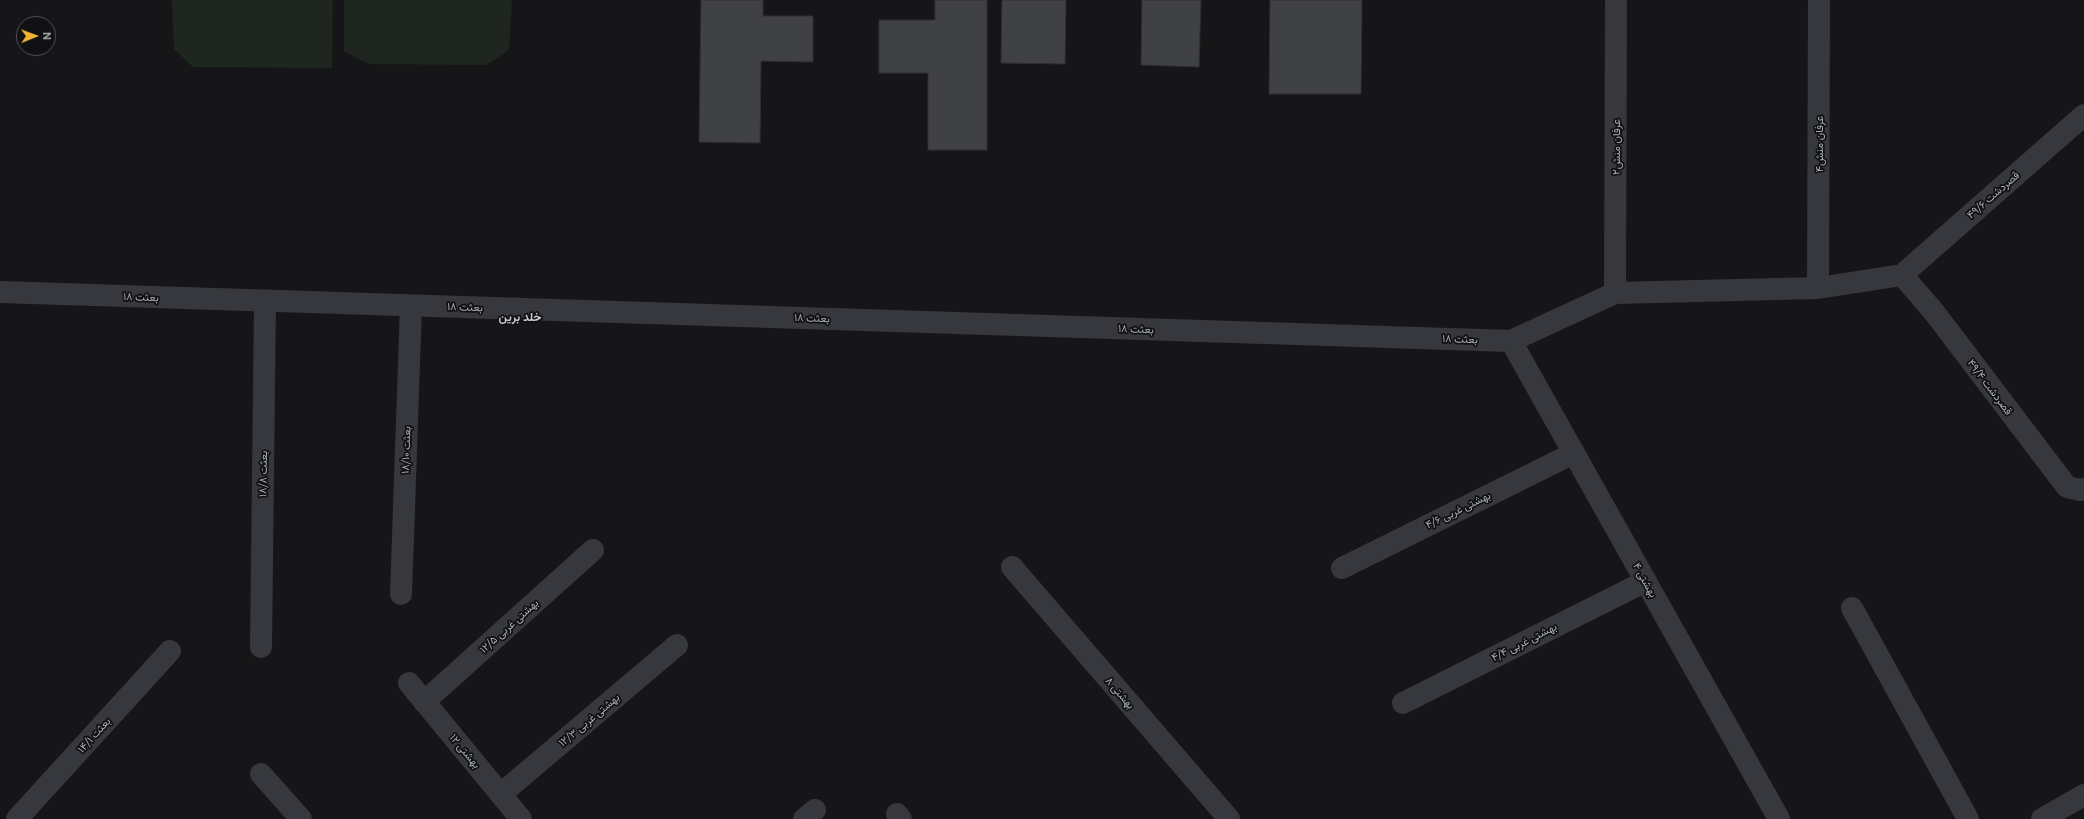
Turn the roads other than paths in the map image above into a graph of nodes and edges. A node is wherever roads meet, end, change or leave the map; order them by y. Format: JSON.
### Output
{"nodes":[{"id":1,"x":1616,"y":0,"type":"edge"},
{"id":2,"x":1819,"y":0,"type":"edge"},
{"id":3,"x":2084,"y":115,"type":"edge"},
{"id":4,"x":1902,"y":275,"type":"junction"},
{"id":5,"x":1818,"y":288,"type":"junction"},
{"id":6,"x":0,"y":292,"type":"edge"},
{"id":7,"x":1615,"y":294,"type":"junction"},
{"id":8,"x":265,"y":301,"type":"junction"},
{"id":9,"x":411,"y":306,"type":"junction"},
{"id":10,"x":1511,"y":340,"type":"junction"},
{"id":11,"x":1574,"y":453,"type":"junction"},
{"id":12,"x":2084,"y":489,"type":"edge"},
{"id":13,"x":593,"y":550,"type":"dead end"},
{"id":14,"x":1012,"y":567,"type":"dead end"},
{"id":15,"x":1342,"y":568,"type":"dead end"},
{"id":16,"x":1646,"y":581,"type":"junction"},
{"id":17,"x":401,"y":594,"type":"dead end"},
{"id":18,"x":1852,"y":608,"type":"dead end"},
{"id":19,"x":677,"y":645,"type":"dead end"},
{"id":20,"x":261,"y":647,"type":"dead end"},
{"id":21,"x":170,"y":651,"type":"dead end"},
{"id":22,"x":409,"y":683,"type":"dead end"},
{"id":23,"x":424,"y":702,"type":"junction"},
{"id":24,"x":1403,"y":703,"type":"dead end"},
{"id":25,"x":261,"y":774,"type":"dead end"},
{"id":26,"x":501,"y":794,"type":"junction"},
{"id":27,"x":2084,"y":795,"type":"edge"},
{"id":28,"x":18,"y":819,"type":"edge"},
{"id":29,"x":301,"y":819,"type":"edge"},
{"id":30,"x":521,"y":819,"type":"edge"},
{"id":31,"x":1229,"y":819,"type":"edge"},
{"id":32,"x":1779,"y":819,"type":"edge"},
{"id":33,"x":1968,"y":819,"type":"edge"},
{"id":34,"x":2042,"y":819,"type":"edge"}],
"edges":[{"from":1,"to":7,"type":"street","name":"عرفان منش۲"},
{"from":2,"to":5,"type":"street","name":"عرفان منش۴"},
{"from":3,"to":4,"type":"street","name":"قصردشت ۴۹/۶"},
{"from":4,"to":5,"type":"street"},
{"from":4,"to":12,"type":"street","name":"قصردشت ۴۹/۴"},
{"from":5,"to":7,"type":"street"},
{"from":6,"to":8,"type":"street","name":"بعثت ۱۸"},
{"from":7,"to":10,"type":"street","name":"بعثت ۱۸"},
{"from":8,"to":9,"type":"street","name":"بعثت ۱۸"},
{"from":8,"to":20,"type":"street","name":"۱۸/۸ بعثت"},
{"from":9,"to":10,"type":"street","name":"بعثت ۱۸"},
{"from":9,"to":17,"type":"street","name":"۱۸/۱۰ بعثت"},
{"from":10,"to":11,"type":"street","name":"۴ بهشتی"},
{"from":11,"to":15,"type":"street","name":"۴/۶ بهشتی غربی"},
{"from":11,"to":16,"type":"street","name":"۴ بهشتی"},
{"from":13,"to":23,"type":"street","name":"۱۲/۵ بهشتی غربی"},
{"from":14,"to":31,"type":"street","name":"۸ بهشتی"},
{"from":16,"to":24,"type":"street","name":"۴/۴ بهشتی غربی"},
{"from":16,"to":32,"type":"street","name":"۴ بهشتی"},
{"from":18,"to":33,"type":"street"},
{"from":19,"to":26,"type":"street","name":"۱۲/۳ بهشتی غربی"},
{"from":21,"to":28,"type":"street","name":"۱۴/۱ بعثت"},
{"from":22,"to":23,"type":"street","name":"۱۲ بهشتی"},
{"from":23,"to":26,"type":"street","name":"۱۲ بهشتی"},
{"from":25,"to":29,"type":"street"},
{"from":26,"to":30,"type":"street","name":"۱۲ بهشتی"},
{"from":27,"to":34,"type":"street"}]}
